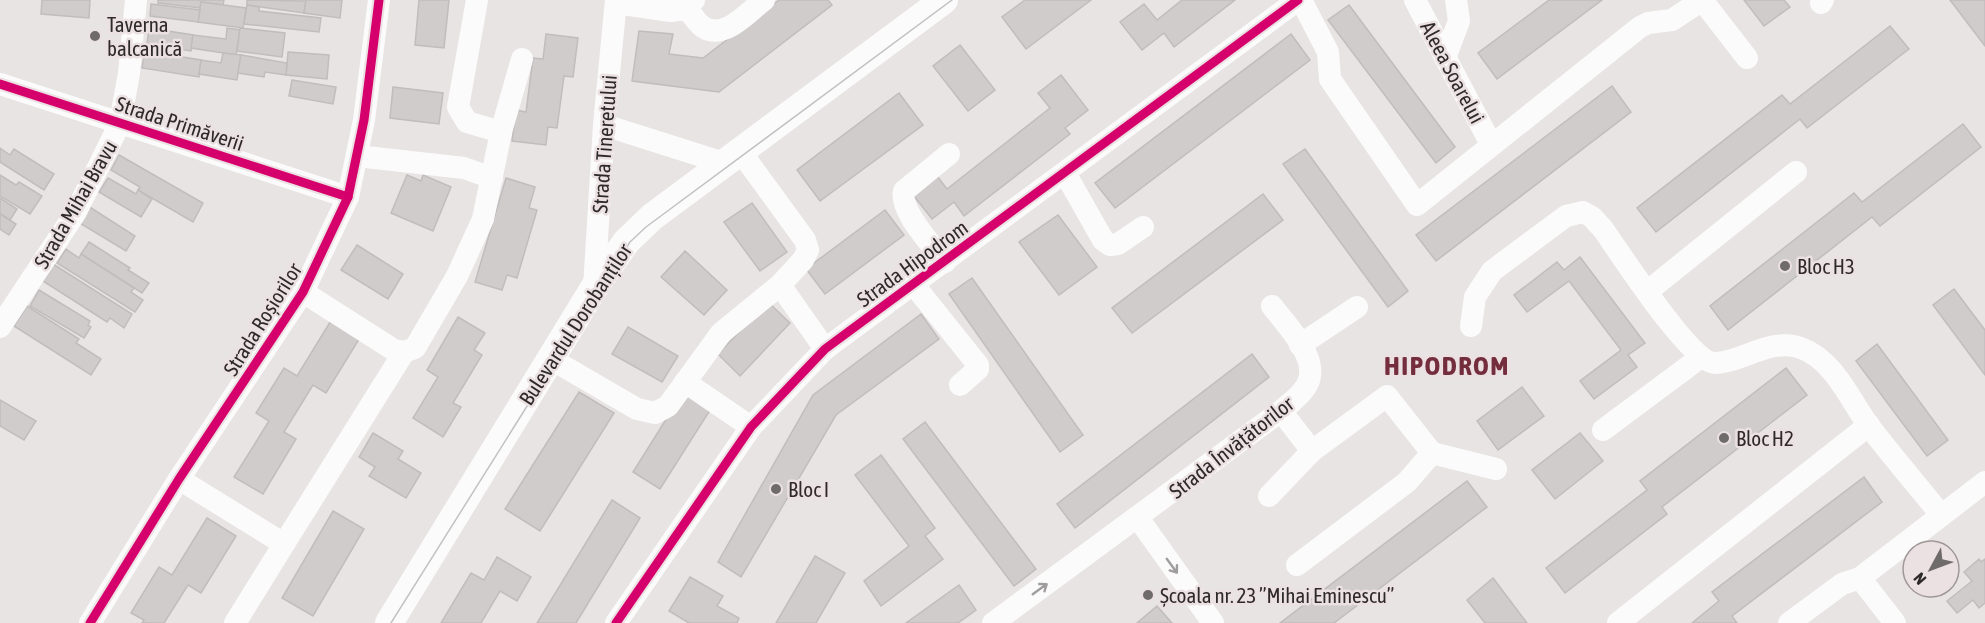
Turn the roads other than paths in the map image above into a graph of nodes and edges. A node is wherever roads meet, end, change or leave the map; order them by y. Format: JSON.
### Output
{"nodes":[{"id":1,"x":136,"y":0,"type":"edge"},
{"id":2,"x":379,"y":0,"type":"edge"},
{"id":3,"x":477,"y":0,"type":"edge"},
{"id":4,"x":764,"y":0,"type":"edge"},
{"id":5,"x":944,"y":0,"type":"edge"},
{"id":6,"x":1300,"y":0,"type":"edge"},
{"id":7,"x":1414,"y":0,"type":"edge"},
{"id":8,"x":1456,"y":0,"type":"edge"},
{"id":9,"x":1702,"y":0,"type":"edge"},
{"id":10,"x":616,"y":2,"type":"edge"},
{"id":11,"x":691,"y":4,"type":"edge"},
{"id":12,"x":1445,"y":58,"type":"junction"},
{"id":13,"x":1747,"y":58,"type":"dead end"},
{"id":14,"x":522,"y":59,"type":"dead end"},
{"id":15,"x":0,"y":84,"type":"edge"},
{"id":16,"x":120,"y":123,"type":"junction"},
{"id":17,"x":604,"y":126,"type":"junction"},
{"id":18,"x":501,"y":132,"type":"junction"},
{"id":19,"x":1491,"y":144,"type":"junction"},
{"id":20,"x":949,"y":154,"type":"dead end"},
{"id":21,"x":357,"y":156,"type":"junction"},
{"id":22,"x":732,"y":157,"type":"junction"},
{"id":23,"x":1796,"y":172,"type":"dead end"},
{"id":24,"x":1065,"y":173,"type":"junction"},
{"id":25,"x":492,"y":178,"type":"junction"},
{"id":26,"x":348,"y":197,"type":"junction"},
{"id":27,"x":1143,"y":226,"type":"dead end"},
{"id":28,"x":945,"y":262,"type":"junction"},
{"id":29,"x":780,"y":285,"type":"junction"},
{"id":30,"x":914,"y":285,"type":"junction"},
{"id":31,"x":594,"y":288,"type":"junction"},
{"id":32,"x":1648,"y":291,"type":"junction"},
{"id":33,"x":303,"y":292,"type":"junction"},
{"id":34,"x":1272,"y":306,"type":"dead end"},
{"id":35,"x":1357,"y":307,"type":"dead end"},
{"id":36,"x":0,"y":327,"type":"edge"},
{"id":37,"x":1471,"y":327,"type":"dead end"},
{"id":38,"x":1300,"y":345,"type":"junction"},
{"id":39,"x":825,"y":349,"type":"junction"},
{"id":40,"x":404,"y":352,"type":"junction"},
{"id":41,"x":1701,"y":357,"type":"junction"},
{"id":42,"x":551,"y":359,"type":"junction"},
{"id":43,"x":686,"y":382,"type":"junction"},
{"id":44,"x":960,"y":385,"type":"dead end"},
{"id":45,"x":1281,"y":411,"type":"junction"},
{"id":46,"x":1869,"y":425,"type":"junction"},
{"id":47,"x":751,"y":427,"type":"junction"},
{"id":48,"x":1603,"y":430,"type":"dead end"},
{"id":49,"x":1312,"y":451,"type":"junction"},
{"id":50,"x":1432,"y":453,"type":"junction"},
{"id":51,"x":1496,"y":469,"type":"dead end"},
{"id":52,"x":179,"y":479,"type":"junction"},
{"id":53,"x":1985,"y":482,"type":"edge"},
{"id":54,"x":1269,"y":496,"type":"dead end"},
{"id":55,"x":1941,"y":515,"type":"junction"},
{"id":56,"x":1138,"y":518,"type":"junction"},
{"id":57,"x":285,"y":544,"type":"junction"},
{"id":58,"x":1297,"y":565,"type":"dead end"},
{"id":59,"x":1860,"y":578,"type":"junction"},
{"id":60,"x":90,"y":623,"type":"edge"},
{"id":61,"x":235,"y":623,"type":"edge"},
{"id":62,"x":389,"y":623,"type":"edge"},
{"id":63,"x":616,"y":623,"type":"edge"},
{"id":64,"x":993,"y":623,"type":"edge"},
{"id":65,"x":1213,"y":623,"type":"edge"},
{"id":66,"x":1618,"y":623,"type":"edge"},
{"id":67,"x":1789,"y":623,"type":"edge"},
{"id":68,"x":1895,"y":623,"type":"edge"}],
"edges":[{"from":1,"to":16,"type":"street","name":"Strada Mihai Bravu"},
{"from":2,"to":21,"type":"street","name":"Strada Roșiorilor"},
{"from":3,"to":18,"type":"street"},
{"from":4,"to":11,"type":"street"},
{"from":5,"to":22,"type":"main road","name":"Bulevardul Dorobanților"},
{"from":6,"to":19,"type":"street"},
{"from":6,"to":24,"type":"street","name":"Strada Hipodrom"},
{"from":7,"to":12,"type":"street","name":"Aleea Soarelui"},
{"from":8,"to":12,"type":"street"},
{"from":9,"to":13,"type":"street"},
{"from":9,"to":19,"type":"street"},
{"from":10,"to":11,"type":"street"},
{"from":10,"to":17,"type":"street","name":"Strada Tineretului"},
{"from":12,"to":19,"type":"street","name":"Aleea Soarelui"},
{"from":14,"to":18,"type":"street"},
{"from":15,"to":16,"type":"street","name":"Strada Primăverii"},
{"from":16,"to":26,"type":"street","name":"Strada Primăverii"},
{"from":16,"to":36,"type":"street","name":"Strada Mihai Bravu"},
{"from":17,"to":22,"type":"street"},
{"from":17,"to":31,"type":"street","name":"Strada Tineretului"},
{"from":18,"to":25,"type":"street"},
{"from":20,"to":28,"type":"street"},
{"from":21,"to":25,"type":"street"},
{"from":21,"to":26,"type":"street","name":"Strada Roșiorilor"},
{"from":22,"to":29,"type":"street"},
{"from":22,"to":31,"type":"main road","name":"Bulevardul Dorobanților"},
{"from":23,"to":32,"type":"street"},
{"from":24,"to":27,"type":"street"},
{"from":24,"to":28,"type":"street","name":"Strada Hipodrom"},
{"from":25,"to":40,"type":"street"},
{"from":26,"to":33,"type":"street","name":"Strada Roșiorilor"},
{"from":28,"to":30,"type":"street","name":"Strada Hipodrom"},
{"from":29,"to":39,"type":"street"},
{"from":29,"to":43,"type":"street"},
{"from":30,"to":39,"type":"street","name":"Strada Hipodrom"},
{"from":30,"to":44,"type":"street"},
{"from":31,"to":42,"type":"main road","name":"Bulevardul Dorobanților"},
{"from":32,"to":37,"type":"street"},
{"from":32,"to":41,"type":"street"},
{"from":33,"to":40,"type":"street"},
{"from":33,"to":52,"type":"street","name":"Strada Roșiorilor"},
{"from":34,"to":38,"type":"street","name":"Strada Învățătorilor"},
{"from":35,"to":38,"type":"street"},
{"from":38,"to":45,"type":"street","name":"Strada Învățătorilor"},
{"from":39,"to":47,"type":"street","name":"Strada Hipodrom"},
{"from":40,"to":57,"type":"street"},
{"from":41,"to":46,"type":"street"},
{"from":41,"to":48,"type":"street"},
{"from":42,"to":43,"type":"street"},
{"from":42,"to":62,"type":"main road","name":"Bulevardul Dorobanților"},
{"from":43,"to":47,"type":"street"},
{"from":45,"to":49,"type":"street"},
{"from":45,"to":56,"type":"street","name":"Strada Învățătorilor"},
{"from":46,"to":55,"type":"street"},
{"from":46,"to":66,"type":"street"},
{"from":47,"to":63,"type":"street","name":"Strada Hipodrom"},
{"from":49,"to":50,"type":"street"},
{"from":49,"to":54,"type":"street"},
{"from":50,"to":51,"type":"street"},
{"from":50,"to":58,"type":"street"},
{"from":52,"to":57,"type":"street"},
{"from":52,"to":60,"type":"street","name":"Strada Roșiorilor"},
{"from":53,"to":55,"type":"street"},
{"from":55,"to":59,"type":"street"},
{"from":64,"to":56,"type":"street","name":"Strada Învățătorilor","one_way":true},
{"from":56,"to":65,"type":"street","one_way":true},
{"from":57,"to":61,"type":"street"},
{"from":59,"to":67,"type":"street"},
{"from":59,"to":68,"type":"street"}]}
